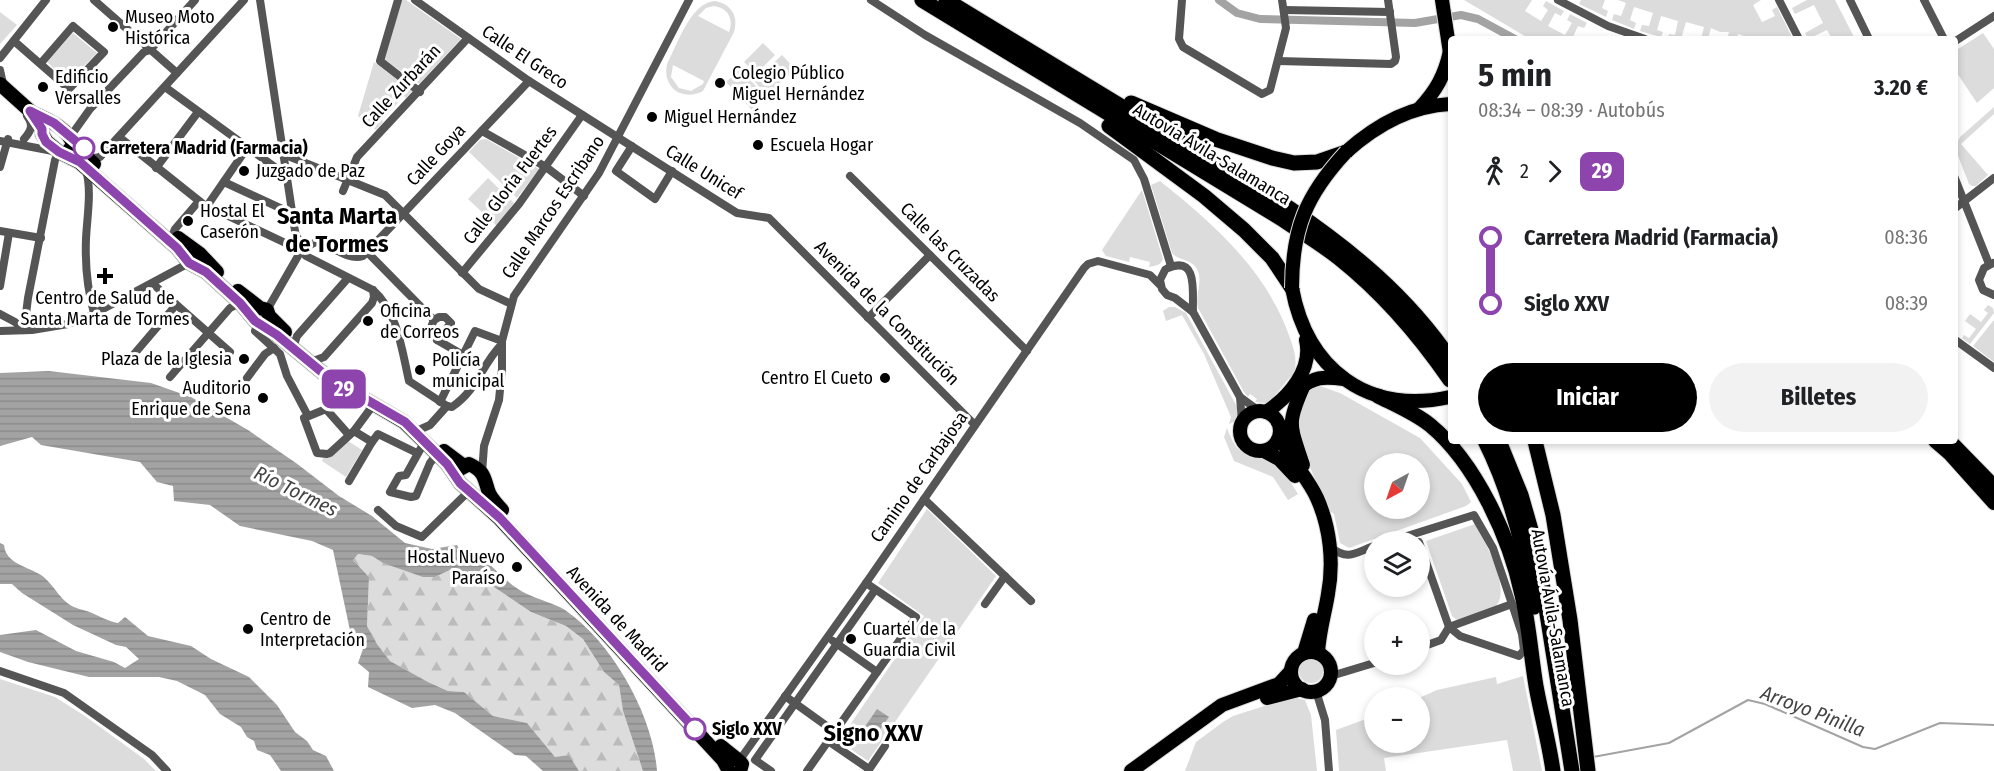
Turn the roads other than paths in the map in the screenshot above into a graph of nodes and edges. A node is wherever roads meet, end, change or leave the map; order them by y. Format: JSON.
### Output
{"nodes":[{"id":1,"x":46,"y":0,"type":"edge"},
{"id":2,"x":94,"y":0,"type":"edge"},
{"id":3,"x":195,"y":0,"type":"edge"},
{"id":4,"x":244,"y":0,"type":"edge"},
{"id":5,"x":260,"y":0,"type":"edge"},
{"id":6,"x":399,"y":0,"type":"edge"},
{"id":7,"x":415,"y":0,"type":"edge"},
{"id":8,"x":689,"y":0,"type":"edge"},
{"id":9,"x":871,"y":0,"type":"edge"},
{"id":10,"x":922,"y":0,"type":"edge"},
{"id":11,"x":946,"y":0,"type":"edge"},
{"id":12,"x":1182,"y":0,"type":"edge"},
{"id":13,"x":1282,"y":0,"type":"edge"},
{"id":14,"x":1335,"y":0,"type":"edge"},
{"id":15,"x":1388,"y":0,"type":"edge"},
{"id":16,"x":1558,"y":0,"type":"edge"},
{"id":17,"x":1779,"y":0,"type":"edge"},
{"id":18,"x":1850,"y":0,"type":"edge"},
{"id":19,"x":1924,"y":0,"type":"edge"},
{"id":20,"x":1336,"y":11,"type":"junction"},
{"id":21,"x":1444,"y":12,"type":"edge"},
{"id":22,"x":1284,"y":16,"type":"junction"},
{"id":23,"x":1994,"y":16,"type":"edge"},
{"id":24,"x":1391,"y":19,"type":"junction"},
{"id":25,"x":1636,"y":36,"type":"edge"},
{"id":26,"x":1797,"y":36,"type":"edge"},
{"id":27,"x":1868,"y":36,"type":"edge"},
{"id":28,"x":1942,"y":36,"type":"edge"},
{"id":29,"x":468,"y":38,"type":"junction"},
{"id":30,"x":1448,"y":39,"type":"edge"},
{"id":31,"x":1958,"y":39,"type":"edge"},
{"id":32,"x":14,"y":41,"type":"junction"},
{"id":33,"x":150,"y":50,"type":"junction"},
{"id":34,"x":0,"y":58,"type":"edge"},
{"id":35,"x":1448,"y":60,"type":"edge"},
{"id":36,"x":1278,"y":61,"type":"junction"},
{"id":37,"x":41,"y":63,"type":"junction"},
{"id":38,"x":1022,"y":63,"type":"junction"},
{"id":39,"x":1051,"y":64,"type":"junction"},
{"id":40,"x":0,"y":70,"type":"edge"},
{"id":41,"x":177,"y":74,"type":"junction"},
{"id":42,"x":529,"y":81,"type":"junction"},
{"id":43,"x":165,"y":87,"type":"junction"},
{"id":44,"x":6,"y":90,"type":"edge"},
{"id":45,"x":420,"y":92,"type":"junction"},
{"id":46,"x":1448,"y":104,"type":"edge"},
{"id":47,"x":1417,"y":110,"type":"junction"},
{"id":48,"x":198,"y":112,"type":"junction"},
{"id":49,"x":582,"y":115,"type":"junction"},
{"id":50,"x":46,"y":128,"type":"junction"},
{"id":51,"x":482,"y":130,"type":"junction"},
{"id":52,"x":118,"y":137,"type":"junction"},
{"id":53,"x":619,"y":138,"type":"junction"},
{"id":54,"x":3,"y":139,"type":"edge"},
{"id":55,"x":24,"y":139,"type":"junction"},
{"id":56,"x":632,"y":146,"type":"junction"},
{"id":57,"x":65,"y":148,"type":"junction"},
{"id":58,"x":247,"y":148,"type":"junction"},
{"id":59,"x":1346,"y":152,"type":"junction"},
{"id":60,"x":284,"y":154,"type":"junction"},
{"id":61,"x":87,"y":163,"type":"junction"},
{"id":62,"x":0,"y":167,"type":"edge"},
{"id":63,"x":546,"y":167,"type":"junction"},
{"id":64,"x":156,"y":168,"type":"junction"},
{"id":65,"x":672,"y":171,"type":"junction"},
{"id":66,"x":287,"y":176,"type":"junction"},
{"id":67,"x":850,"y":176,"type":"dead end"},
{"id":68,"x":1994,"y":178,"type":"edge"},
{"id":69,"x":347,"y":179,"type":"junction"},
{"id":70,"x":224,"y":182,"type":"junction"},
{"id":71,"x":1958,"y":185,"type":"edge"},
{"id":72,"x":343,"y":191,"type":"dead end"},
{"id":73,"x":584,"y":196,"type":"junction"},
{"id":74,"x":1965,"y":202,"type":"junction"},
{"id":75,"x":203,"y":203,"type":"junction"},
{"id":76,"x":1958,"y":206,"type":"edge"},
{"id":77,"x":293,"y":214,"type":"junction"},
{"id":78,"x":404,"y":214,"type":"junction"},
{"id":79,"x":776,"y":224,"type":"joint"},
{"id":80,"x":5,"y":232,"type":"edge"},
{"id":81,"x":173,"y":234,"type":"junction"},
{"id":82,"x":41,"y":238,"type":"junction"},
{"id":83,"x":300,"y":249,"type":"junction"},
{"id":84,"x":368,"y":253,"type":"junction"},
{"id":85,"x":930,"y":255,"type":"junction"},
{"id":86,"x":194,"y":260,"type":"junction"},
{"id":87,"x":1991,"y":264,"type":"edge"},
{"id":88,"x":1168,"y":268,"type":"junction"},
{"id":89,"x":462,"y":273,"type":"junction"},
{"id":90,"x":1150,"y":275,"type":"junction"},
{"id":91,"x":348,"y":278,"type":"junction"},
{"id":92,"x":153,"y":284,"type":"junction"},
{"id":93,"x":1160,"y":285,"type":"junction"},
{"id":94,"x":0,"y":286,"type":"edge"},
{"id":95,"x":1192,"y":288,"type":"junction"},
{"id":96,"x":1292,"y":288,"type":"junction"},
{"id":97,"x":374,"y":290,"type":"junction"},
{"id":98,"x":1994,"y":295,"type":"edge"},
{"id":99,"x":1175,"y":298,"type":"junction"},
{"id":100,"x":240,"y":303,"type":"junction"},
{"id":101,"x":511,"y":304,"type":"junction"},
{"id":102,"x":176,"y":305,"type":"junction"},
{"id":103,"x":1193,"y":312,"type":"junction"},
{"id":104,"x":94,"y":313,"type":"junction"},
{"id":105,"x":0,"y":314,"type":"edge"},
{"id":106,"x":261,"y":317,"type":"junction"},
{"id":107,"x":868,"y":318,"type":"junction"},
{"id":108,"x":434,"y":320,"type":"junction"},
{"id":109,"x":1303,"y":329,"type":"junction"},
{"id":110,"x":24,"y":330,"type":"junction"},
{"id":111,"x":0,"y":331,"type":"edge"},
{"id":112,"x":207,"y":333,"type":"junction"},
{"id":113,"x":437,"y":340,"type":"junction"},
{"id":114,"x":295,"y":342,"type":"junction"},
{"id":115,"x":1958,"y":342,"type":"edge"},
{"id":116,"x":502,"y":343,"type":"junction"},
{"id":117,"x":274,"y":348,"type":"junction"},
{"id":118,"x":1027,"y":351,"type":"junction"},
{"id":119,"x":230,"y":352,"type":"dead end"},
{"id":120,"x":463,"y":355,"type":"junction"},
{"id":121,"x":1448,"y":356,"type":"edge"},
{"id":122,"x":489,"y":359,"type":"junction"},
{"id":123,"x":129,"y":360,"type":"dead end"},
{"id":124,"x":316,"y":360,"type":"junction"},
{"id":125,"x":502,"y":364,"type":"junction"},
{"id":126,"x":1994,"y":368,"type":"edge"},
{"id":127,"x":170,"y":377,"type":"dead end"},
{"id":128,"x":1448,"y":377,"type":"edge"},
{"id":129,"x":247,"y":378,"type":"dead end"},
{"id":130,"x":1345,"y":379,"type":"junction"},
{"id":131,"x":1304,"y":385,"type":"junction"},
{"id":132,"x":345,"y":389,"type":"junction"},
{"id":133,"x":1378,"y":396,"type":"junction"},
{"id":134,"x":1240,"y":397,"type":"junction"},
{"id":135,"x":1448,"y":397,"type":"edge"},
{"id":136,"x":374,"y":404,"type":"junction"},
{"id":137,"x":446,"y":405,"type":"junction"},
{"id":138,"x":326,"y":409,"type":"junction"},
{"id":139,"x":1263,"y":412,"type":"junction"},
{"id":140,"x":306,"y":417,"type":"junction"},
{"id":141,"x":1242,"y":422,"type":"junction"},
{"id":142,"x":975,"y":425,"type":"junction"},
{"id":143,"x":1279,"y":430,"type":"junction"},
{"id":144,"x":352,"y":433,"type":"junction"},
{"id":145,"x":372,"y":442,"type":"junction"},
{"id":146,"x":422,"y":442,"type":"junction"},
{"id":147,"x":1486,"y":444,"type":"edge"},
{"id":148,"x":1500,"y":444,"type":"edge"},
{"id":149,"x":1536,"y":444,"type":"edge"},
{"id":150,"x":1938,"y":444,"type":"edge"},
{"id":151,"x":1953,"y":444,"type":"edge"},
{"id":152,"x":484,"y":446,"type":"junction"},
{"id":153,"x":1264,"y":451,"type":"junction"},
{"id":154,"x":437,"y":454,"type":"junction"},
{"id":155,"x":468,"y":470,"type":"junction"},
{"id":156,"x":1304,"y":475,"type":"junction"},
{"id":157,"x":349,"y":481,"type":"dead end"},
{"id":158,"x":1994,"y":486,"type":"edge"},
{"id":159,"x":478,"y":493,"type":"junction"},
{"id":160,"x":924,"y":499,"type":"junction"},
{"id":161,"x":1994,"y":503,"type":"edge"},
{"id":162,"x":378,"y":510,"type":"dead end"},
{"id":163,"x":1553,"y":515,"type":"junction"},
{"id":164,"x":1426,"y":531,"type":"edge"},
{"id":165,"x":1330,"y":547,"type":"junction"},
{"id":166,"x":1364,"y":550,"type":"edge"},
{"id":167,"x":1430,"y":573,"type":"edge"},
{"id":168,"x":1005,"y":576,"type":"junction"},
{"id":169,"x":866,"y":583,"type":"junction"},
{"id":170,"x":875,"y":590,"type":"junction"},
{"id":171,"x":1031,"y":601,"type":"dead end"},
{"id":172,"x":985,"y":604,"type":"dead end"},
{"id":173,"x":1512,"y":604,"type":"junction"},
{"id":174,"x":1449,"y":627,"type":"junction"},
{"id":175,"x":828,"y":637,"type":"junction"},
{"id":176,"x":837,"y":644,"type":"junction"},
{"id":177,"x":1430,"y":644,"type":"edge"},
{"id":178,"x":1311,"y":653,"type":"junction"},
{"id":179,"x":1364,"y":666,"type":"edge"},
{"id":180,"x":0,"y":671,"type":"edge"},
{"id":181,"x":1291,"y":671,"type":"junction"},
{"id":182,"x":877,"y":672,"type":"junction"},
{"id":183,"x":1331,"y":676,"type":"junction"},
{"id":184,"x":1309,"y":690,"type":"junction"},
{"id":185,"x":785,"y":696,"type":"junction"},
{"id":186,"x":795,"y":703,"type":"junction"},
{"id":187,"x":1208,"y":720,"type":"junction"},
{"id":188,"x":835,"y":732,"type":"junction"},
{"id":189,"x":828,"y":741,"type":"junction"},
{"id":190,"x":885,"y":746,"type":"dead end"},
{"id":191,"x":737,"y":767,"type":"edge"},
{"id":192,"x":868,"y":770,"type":"edge"},
{"id":193,"x":167,"y":771,"type":"edge"},
{"id":194,"x":771,"y":771,"type":"edge"},
{"id":195,"x":807,"y":771,"type":"edge"},
{"id":196,"x":1131,"y":771,"type":"edge"},
{"id":197,"x":1145,"y":771,"type":"edge"},
{"id":198,"x":1329,"y":771,"type":"edge"},
{"id":199,"x":1553,"y":771,"type":"edge"},
{"id":200,"x":1559,"y":771,"type":"edge"},
{"id":201,"x":1572,"y":771,"type":"edge"},
{"id":202,"x":1579,"y":771,"type":"edge"},
{"id":203,"x":1588,"y":771,"type":"edge"}],
"edges":[{"from":1,"to":32,"type":"street"},
{"from":2,"to":33,"type":"street"},
{"from":3,"to":33,"type":"street"},
{"from":4,"to":41,"type":"street"},
{"from":5,"to":60,"type":"street"},
{"from":6,"to":45,"type":"street"},
{"from":7,"to":29,"type":"street","name":"Calle El Greco"},
{"from":8,"to":53,"type":"street","name":"Calle Marcos Escribano"},
{"from":9,"to":88,"type":"street"},
{"from":10,"to":38,"type":"highway","name":"Autovía Ávila-Salamanca"},
{"from":11,"to":39,"type":"highway","name":"Autovía Ávila-Salamanca"},
{"from":12,"to":36,"type":"street"},
{"from":13,"to":22,"type":"street"},
{"from":14,"to":20,"type":"street"},
{"from":15,"to":24,"type":"street"},
{"from":16,"to":25,"type":"street"},
{"from":17,"to":26,"type":"street"},
{"from":18,"to":27,"type":"street"},
{"from":19,"to":28,"type":"street"},
{"from":20,"to":22,"type":"street"},
{"from":20,"to":24,"type":"street"},
{"from":21,"to":30,"type":"main road"},
{"from":22,"to":36,"type":"street"},
{"from":23,"to":31,"type":"street"},
{"from":24,"to":36,"type":"street"},
{"from":29,"to":42,"type":"street","name":"Calle El Greco"},
{"from":29,"to":45,"type":"street","name":"Calle Zurbarán"},
{"from":32,"to":34,"type":"street"},
{"from":32,"to":37,"type":"street"},
{"from":33,"to":41,"type":"street"},
{"from":33,"to":57,"type":"street"},
{"from":35,"to":47,"type":"main road"},
{"from":37,"to":37,"type":"street"},
{"from":38,"to":96,"type":"highway"},
{"from":38,"to":128,"type":"highway","name":"Autovía Ávila-Salamanca"},
{"from":39,"to":59,"type":"highway"},
{"from":39,"to":121,"type":"highway","name":"Autovía Ávila-Salamanca"},
{"from":40,"to":44,"type":"street"},
{"from":41,"to":43,"type":"street"},
{"from":42,"to":49,"type":"street","name":"Calle El Greco"},
{"from":42,"to":51,"type":"street","name":"Calle Goya"},
{"from":43,"to":48,"type":"street"},
{"from":43,"to":52,"type":"street"},
{"from":44,"to":50,"type":"main road"},
{"from":44,"to":55,"type":"street"},
{"from":45,"to":69,"type":"street","name":"Calle Zurbarán"},
{"from":46,"to":47,"type":"main road"},
{"from":47,"to":59,"type":"main road"},
{"from":48,"to":58,"type":"street"},
{"from":48,"to":64,"type":"street"},
{"from":49,"to":53,"type":"street","name":"Calle El Greco"},
{"from":49,"to":63,"type":"street","name":"Calle Gloria Fuertes"},
{"from":50,"to":55,"type":"street"},
{"from":50,"to":57,"type":"main road"},
{"from":51,"to":63,"type":"street"},
{"from":51,"to":78,"type":"street","name":"Calle Goya"},
{"from":52,"to":61,"type":"street"},
{"from":52,"to":64,"type":"street"},
{"from":53,"to":56,"type":"street","name":"Calle Unicef"},
{"from":53,"to":73,"type":"street","name":"Calle Marcos Escribano"},
{"from":54,"to":55,"type":"street"},
{"from":54,"to":57,"type":"street"},
{"from":54,"to":62,"type":"street"},
{"from":56,"to":65,"type":"street","name":"Calle Unicef"},
{"from":56,"to":65,"type":"street"},
{"from":57,"to":61,"type":"main road"},
{"from":57,"to":82,"type":"street"},
{"from":58,"to":66,"type":"street"},
{"from":58,"to":70,"type":"street"},
{"from":59,"to":96,"type":"main road","bridge":true},
{"from":60,"to":66,"type":"street"},
{"from":60,"to":69,"type":"street"},
{"from":61,"to":81,"type":"main road"},
{"from":61,"to":86,"type":"main road"},
{"from":61,"to":104,"type":"street"},
{"from":63,"to":73,"type":"street"},
{"from":63,"to":89,"type":"street","name":"Calle Gloria Fuertes"},
{"from":64,"to":75,"type":"street"},
{"from":65,"to":79,"type":"street","name":"Calle Unicef"},
{"from":66,"to":77,"type":"street"},
{"from":67,"to":85,"type":"street","name":"Calle las Cruzadas"},
{"from":68,"to":74,"type":"street"},
{"from":69,"to":72,"type":"street","name":"Calle Zurbarán"},
{"from":69,"to":78,"type":"street"},
{"from":70,"to":75,"type":"street"},
{"from":70,"to":77,"type":"street"},
{"from":71,"to":74,"type":"street"},
{"from":73,"to":101,"type":"street","name":"Calle Marcos Escribano"},
{"from":74,"to":76,"type":"street"},
{"from":74,"to":87,"type":"street"},
{"from":75,"to":81,"type":"street"},
{"from":75,"to":83,"type":"street"},
{"from":77,"to":83,"type":"street"},
{"from":78,"to":84,"type":"street","name":"Calle Goya"},
{"from":78,"to":89,"type":"street"},
{"from":79,"to":107,"type":"street","name":"Avenida de la Constitución"},
{"from":80,"to":82,"type":"street"},
{"from":80,"to":94,"type":"street"},
{"from":81,"to":86,"type":"main road"},
{"from":82,"to":110,"type":"street"},
{"from":83,"to":84,"type":"street"},
{"from":83,"to":91,"type":"street"},
{"from":83,"to":106,"type":"street"},
{"from":84,"to":108,"type":"street"},
{"from":85,"to":107,"type":"street"},
{"from":85,"to":118,"type":"street","name":"Calle las Cruzadas"},
{"from":86,"to":92,"type":"street"},
{"from":86,"to":100,"type":"main road"},
{"from":86,"to":106,"type":"main road"},
{"from":87,"to":98,"type":"street"},
{"from":88,"to":90,"type":"street"},
{"from":88,"to":93,"type":"street"},
{"from":88,"to":95,"type":"street"},
{"from":89,"to":101,"type":"street"},
{"from":90,"to":93,"type":"street","name":"Camino de Carbajosa"},
{"from":90,"to":118,"type":"street","name":"Camino de Carbajosa"},
{"from":91,"to":97,"type":"street"},
{"from":91,"to":114,"type":"street"},
{"from":92,"to":102,"type":"street"},
{"from":92,"to":104,"type":"street"},
{"from":93,"to":99,"type":"street"},
{"from":95,"to":99,"type":"street"},
{"from":95,"to":103,"type":"street"},
{"from":96,"to":109,"type":"main road"},
{"from":97,"to":124,"type":"street"},
{"from":97,"to":137,"type":"street"},
{"from":99,"to":103,"type":"street"},
{"from":100,"to":106,"type":"main road"},
{"from":100,"to":112,"type":"street"},
{"from":101,"to":116,"type":"street","name":"Calle Marcos Escribano"},
{"from":102,"to":112,"type":"street"},
{"from":102,"to":123,"type":"street"},
{"from":103,"to":134,"type":"street"},
{"from":104,"to":110,"type":"street"},
{"from":105,"to":110,"type":"street"},
{"from":106,"to":114,"type":"main road"},
{"from":106,"to":117,"type":"street"},
{"from":106,"to":132,"type":"main road"},
{"from":107,"to":142,"type":"street","name":"Avenida de la Constitución"},
{"from":108,"to":113,"type":"street"},
{"from":108,"to":113,"type":"street"},
{"from":109,"to":130,"type":"main road"},
{"from":109,"to":139,"type":"main road"},
{"from":110,"to":111,"type":"street"},
{"from":112,"to":119,"type":"street"},
{"from":112,"to":127,"type":"street"},
{"from":113,"to":120,"type":"street"},
{"from":114,"to":124,"type":"main road"},
{"from":115,"to":126,"type":"street"},
{"from":116,"to":120,"type":"street"},
{"from":116,"to":122,"type":"street"},
{"from":116,"to":125,"type":"street","name":"Calle Marcos Escribano"},
{"from":117,"to":129,"type":"street"},
{"from":117,"to":140,"type":"street"},
{"from":118,"to":142,"type":"street","name":"Camino de Carbajosa"},
{"from":120,"to":137,"type":"street"},
{"from":122,"to":125,"type":"street"},
{"from":122,"to":137,"type":"street"},
{"from":124,"to":146,"type":"main road"},
{"from":125,"to":152,"type":"street","name":"Calle Marcos Escribano"},
{"from":130,"to":131,"type":"main road"},
{"from":130,"to":133,"type":"main road"},
{"from":131,"to":143,"type":"main road"},
{"from":131,"to":156,"type":"main road"},
{"from":132,"to":136,"type":"main road"},
{"from":132,"to":138,"type":"street"},
{"from":133,"to":135,"type":"main road"},
{"from":133,"to":199,"type":"highway"},
{"from":134,"to":139,"type":"street"},
{"from":134,"to":141,"type":"street"},
{"from":136,"to":144,"type":"street"},
{"from":136,"to":146,"type":"main road"},
{"from":137,"to":146,"type":"street"},
{"from":138,"to":140,"type":"street"},
{"from":138,"to":144,"type":"street"},
{"from":139,"to":141,"type":"main road"},
{"from":139,"to":143,"type":"main road"},
{"from":140,"to":144,"type":"street"},
{"from":141,"to":153,"type":"main road"},
{"from":142,"to":160,"type":"street","name":"Camino de Carbajosa"},
{"from":143,"to":153,"type":"main road"},
{"from":143,"to":156,"type":"main road"},
{"from":144,"to":145,"type":"street"},
{"from":145,"to":146,"type":"street"},
{"from":145,"to":157,"type":"street"},
{"from":146,"to":154,"type":"main road"},
{"from":146,"to":154,"type":"street"},
{"from":146,"to":155,"type":"main road"},
{"from":147,"to":200,"type":"highway","name":"Autovía Ávila-Salamanca"},
{"from":148,"to":201,"type":"highway","name":"Autovía Ávila-Salamanca"},
{"from":149,"to":163,"type":"highway"},
{"from":150,"to":161,"type":"main road"},
{"from":151,"to":158,"type":"main road"},
{"from":152,"to":155,"type":"street","name":"Calle Marcos Escribano"},
{"from":152,"to":155,"type":"street","name":"Calle Marcos Escribano"},
{"from":153,"to":178,"type":"main road"},
{"from":154,"to":155,"type":"main road"},
{"from":155,"to":159,"type":"main road"},
{"from":155,"to":159,"type":"main road"},
{"from":156,"to":165,"type":"main road"},
{"from":159,"to":162,"type":"street"},
{"from":159,"to":191,"type":"main road","name":"Avenida de Madrid"},
{"from":160,"to":168,"type":"street"},
{"from":160,"to":169,"type":"street","name":"Camino de Carbajosa"},
{"from":163,"to":202,"type":"highway"},
{"from":163,"to":203,"type":"highway"},
{"from":164,"to":173,"type":"street"},
{"from":165,"to":166,"type":"street"},
{"from":165,"to":178,"type":"main road"},
{"from":167,"to":174,"type":"street"},
{"from":168,"to":171,"type":"street"},
{"from":168,"to":172,"type":"street"},
{"from":169,"to":170,"type":"street"},
{"from":169,"to":175,"type":"street","name":"Camino de Carbajosa"},
{"from":170,"to":176,"type":"street"},
{"from":170,"to":182,"type":"street"},
{"from":173,"to":174,"type":"street"},
{"from":173,"to":174,"type":"street"},
{"from":174,"to":177,"type":"street"},
{"from":175,"to":176,"type":"street"},
{"from":175,"to":185,"type":"street","name":"Camino de Carbajosa"},
{"from":176,"to":182,"type":"street"},
{"from":176,"to":186,"type":"street"},
{"from":178,"to":181,"type":"main road"},
{"from":178,"to":183,"type":"main road"},
{"from":179,"to":183,"type":"street"},
{"from":180,"to":193,"type":"street"},
{"from":181,"to":184,"type":"main road"},
{"from":181,"to":187,"type":"main road"},
{"from":182,"to":188,"type":"street"},
{"from":183,"to":184,"type":"main road"},
{"from":184,"to":187,"type":"main road"},
{"from":184,"to":198,"type":"street"},
{"from":185,"to":186,"type":"street"},
{"from":185,"to":191,"type":"street","name":"Camino de Carbajosa"},
{"from":186,"to":188,"type":"street"},
{"from":186,"to":194,"type":"street"},
{"from":187,"to":196,"type":"main road"},
{"from":187,"to":197,"type":"main road"},
{"from":188,"to":189,"type":"street"},
{"from":189,"to":192,"type":"street"},
{"from":189,"to":195,"type":"street"},
{"from":190,"to":192,"type":"street"}]}
